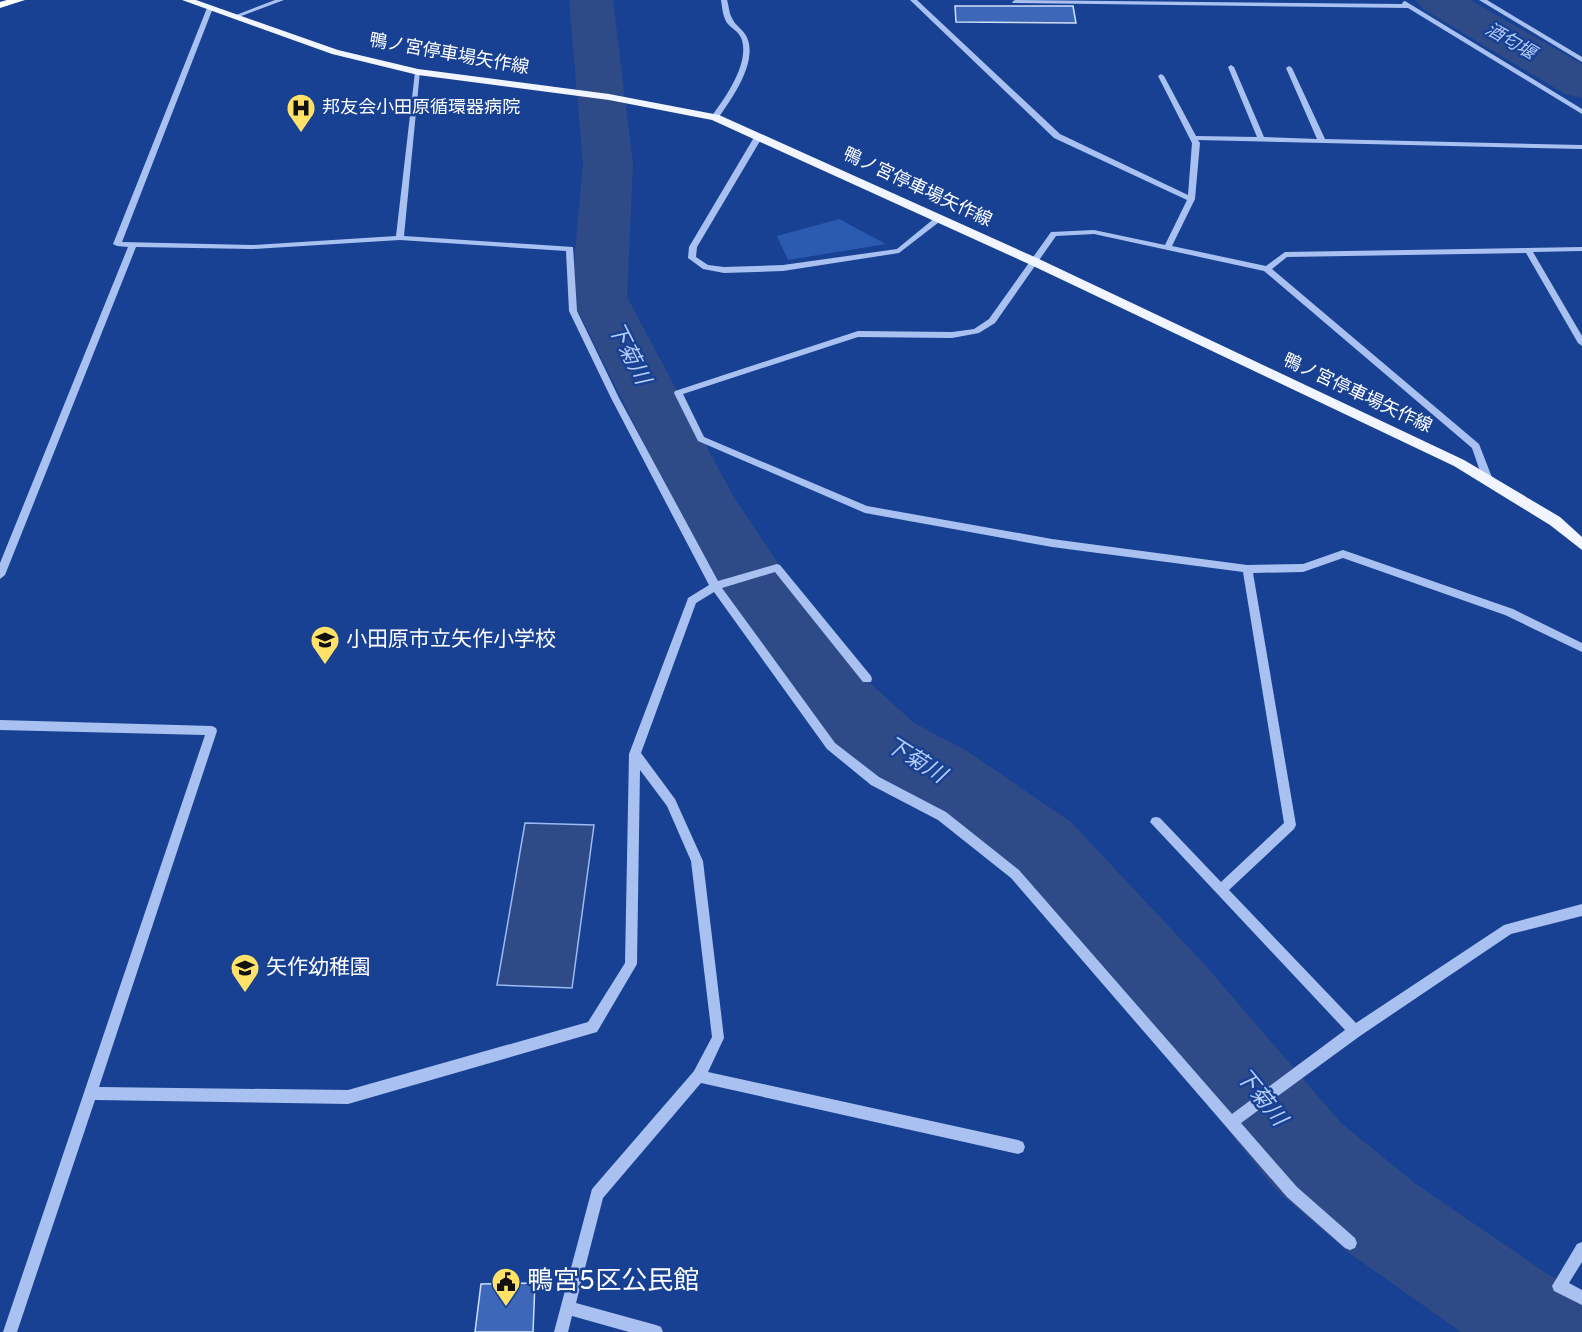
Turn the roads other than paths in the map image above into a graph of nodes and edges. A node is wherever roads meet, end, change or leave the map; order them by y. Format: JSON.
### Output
{"nodes":[{"id":1,"x":20,"y":0,"type":"edge"},
{"id":2,"x":187,"y":0,"type":"edge"},
{"id":3,"x":281,"y":0,"type":"edge"},
{"id":4,"x":724,"y":0,"type":"edge"},
{"id":5,"x":913,"y":0,"type":"edge"},
{"id":6,"x":1400,"y":0,"type":"edge"},
{"id":7,"x":1482,"y":0,"type":"edge"},
{"id":8,"x":1015,"y":2,"type":"edge"},
{"id":9,"x":0,"y":5,"type":"edge"},
{"id":10,"x":1410,"y":6,"type":"junction"},
{"id":11,"x":210,"y":8,"type":"junction"},
{"id":12,"x":234,"y":17,"type":"junction"},
{"id":13,"x":1582,"y":60,"type":"edge"},
{"id":14,"x":1231,"y":67,"type":"dead end"},
{"id":15,"x":1288,"y":68,"type":"dead end"},
{"id":16,"x":418,"y":72,"type":"junction"},
{"id":17,"x":1161,"y":76,"type":"dead end"},
{"id":18,"x":1582,"y":112,"type":"edge"},
{"id":19,"x":715,"y":117,"type":"junction"},
{"id":20,"x":759,"y":136,"type":"junction"},
{"id":21,"x":1194,"y":138,"type":"junction"},
{"id":22,"x":1261,"y":139,"type":"junction"},
{"id":23,"x":1322,"y":141,"type":"junction"},
{"id":24,"x":1582,"y":147,"type":"edge"},
{"id":25,"x":1191,"y":200,"type":"junction"},
{"id":26,"x":939,"y":219,"type":"junction"},
{"id":27,"x":400,"y":238,"type":"junction"},
{"id":28,"x":133,"y":244,"type":"junction"},
{"id":29,"x":1168,"y":246,"type":"junction"},
{"id":30,"x":1528,"y":249,"type":"junction"},
{"id":31,"x":1582,"y":249,"type":"edge"},
{"id":32,"x":1035,"y":262,"type":"junction"},
{"id":33,"x":1268,"y":269,"type":"junction"},
{"id":34,"x":1582,"y":343,"type":"edge"},
{"id":35,"x":1488,"y":480,"type":"junction"},
{"id":36,"x":1582,"y":544,"type":"edge"},
{"id":37,"x":1247,"y":569,"type":"junction"},
{"id":38,"x":0,"y":575,"type":"edge"},
{"id":39,"x":716,"y":586,"type":"junction"},
{"id":40,"x":1582,"y":648,"type":"edge"},
{"id":41,"x":867,"y":679,"type":"dead end"},
{"id":42,"x":0,"y":725,"type":"edge"},
{"id":43,"x":635,"y":754,"type":"junction"},
{"id":44,"x":1156,"y":822,"type":"dead end"},
{"id":45,"x":1221,"y":889,"type":"junction"},
{"id":46,"x":1582,"y":910,"type":"edge"},
{"id":47,"x":1355,"y":1031,"type":"junction"},
{"id":48,"x":699,"y":1076,"type":"junction"},
{"id":49,"x":90,"y":1093,"type":"junction"},
{"id":50,"x":1232,"y":1122,"type":"junction"},
{"id":51,"x":1018,"y":1148,"type":"dead end"},
{"id":52,"x":1350,"y":1243,"type":"dead end"},
{"id":53,"x":1582,"y":1249,"type":"edge"},
{"id":54,"x":1582,"y":1298,"type":"edge"},
{"id":55,"x":568,"y":1308,"type":"junction"},
{"id":56,"x":10,"y":1332,"type":"edge"},
{"id":57,"x":561,"y":1332,"type":"edge"},
{"id":58,"x":656,"y":1332,"type":"edge"}],
"edges":[{"from":1,"to":9,"type":"highway"},
{"from":2,"to":11,"type":"main road","name":"鴨ノ宮停車場矢作線"},
{"from":3,"to":12,"type":"street"},
{"from":4,"to":19,"type":"street"},
{"from":5,"to":25,"type":"street"},
{"from":6,"to":10,"type":"street"},
{"from":7,"to":13,"type":"street"},
{"from":8,"to":10,"type":"street"},
{"from":10,"to":18,"type":"street"},
{"from":11,"to":12,"type":"main road","name":"鴨ノ宮停車場矢作線"},
{"from":11,"to":28,"type":"street"},
{"from":12,"to":16,"type":"main road","name":"鴨ノ宮停車場矢作線"},
{"from":14,"to":22,"type":"street"},
{"from":15,"to":23,"type":"street"},
{"from":16,"to":19,"type":"main road","name":"鴨ノ宮停車場矢作線"},
{"from":16,"to":27,"type":"street"},
{"from":17,"to":21,"type":"street"},
{"from":19,"to":20,"type":"main road","name":"鴨ノ宮停車場矢作線"},
{"from":20,"to":26,"type":"main road","name":"鴨ノ宮停車場矢作線"},
{"from":20,"to":26,"type":"street"},
{"from":21,"to":22,"type":"street"},
{"from":21,"to":25,"type":"street"},
{"from":22,"to":23,"type":"street"},
{"from":23,"to":24,"type":"street"},
{"from":25,"to":29,"type":"street"},
{"from":26,"to":32,"type":"main road","name":"鴨ノ宮停車場矢作線"},
{"from":27,"to":28,"type":"street"},
{"from":27,"to":39,"type":"street"},
{"from":28,"to":38,"type":"street"},
{"from":29,"to":32,"type":"street"},
{"from":29,"to":33,"type":"street"},
{"from":30,"to":31,"type":"street"},
{"from":30,"to":33,"type":"street"},
{"from":30,"to":34,"type":"street"},
{"from":32,"to":35,"type":"main road","name":"鴨ノ宮停車場矢作線"},
{"from":32,"to":37,"type":"street"},
{"from":33,"to":35,"type":"street"},
{"from":35,"to":36,"type":"main road","name":"鴨ノ宮停車場矢作線"},
{"from":37,"to":40,"type":"street"},
{"from":37,"to":45,"type":"street"},
{"from":39,"to":41,"type":"street"},
{"from":39,"to":43,"type":"street"},
{"from":39,"to":50,"type":"street"},
{"from":42,"to":49,"type":"street"},
{"from":43,"to":48,"type":"street"},
{"from":43,"to":49,"type":"street"},
{"from":44,"to":45,"type":"street"},
{"from":45,"to":47,"type":"street"},
{"from":46,"to":47,"type":"street"},
{"from":47,"to":50,"type":"street"},
{"from":48,"to":51,"type":"street"},
{"from":48,"to":55,"type":"street"},
{"from":49,"to":56,"type":"street"},
{"from":50,"to":52,"type":"street"},
{"from":53,"to":54,"type":"street"},
{"from":55,"to":57,"type":"street"},
{"from":55,"to":58,"type":"street"}]}
